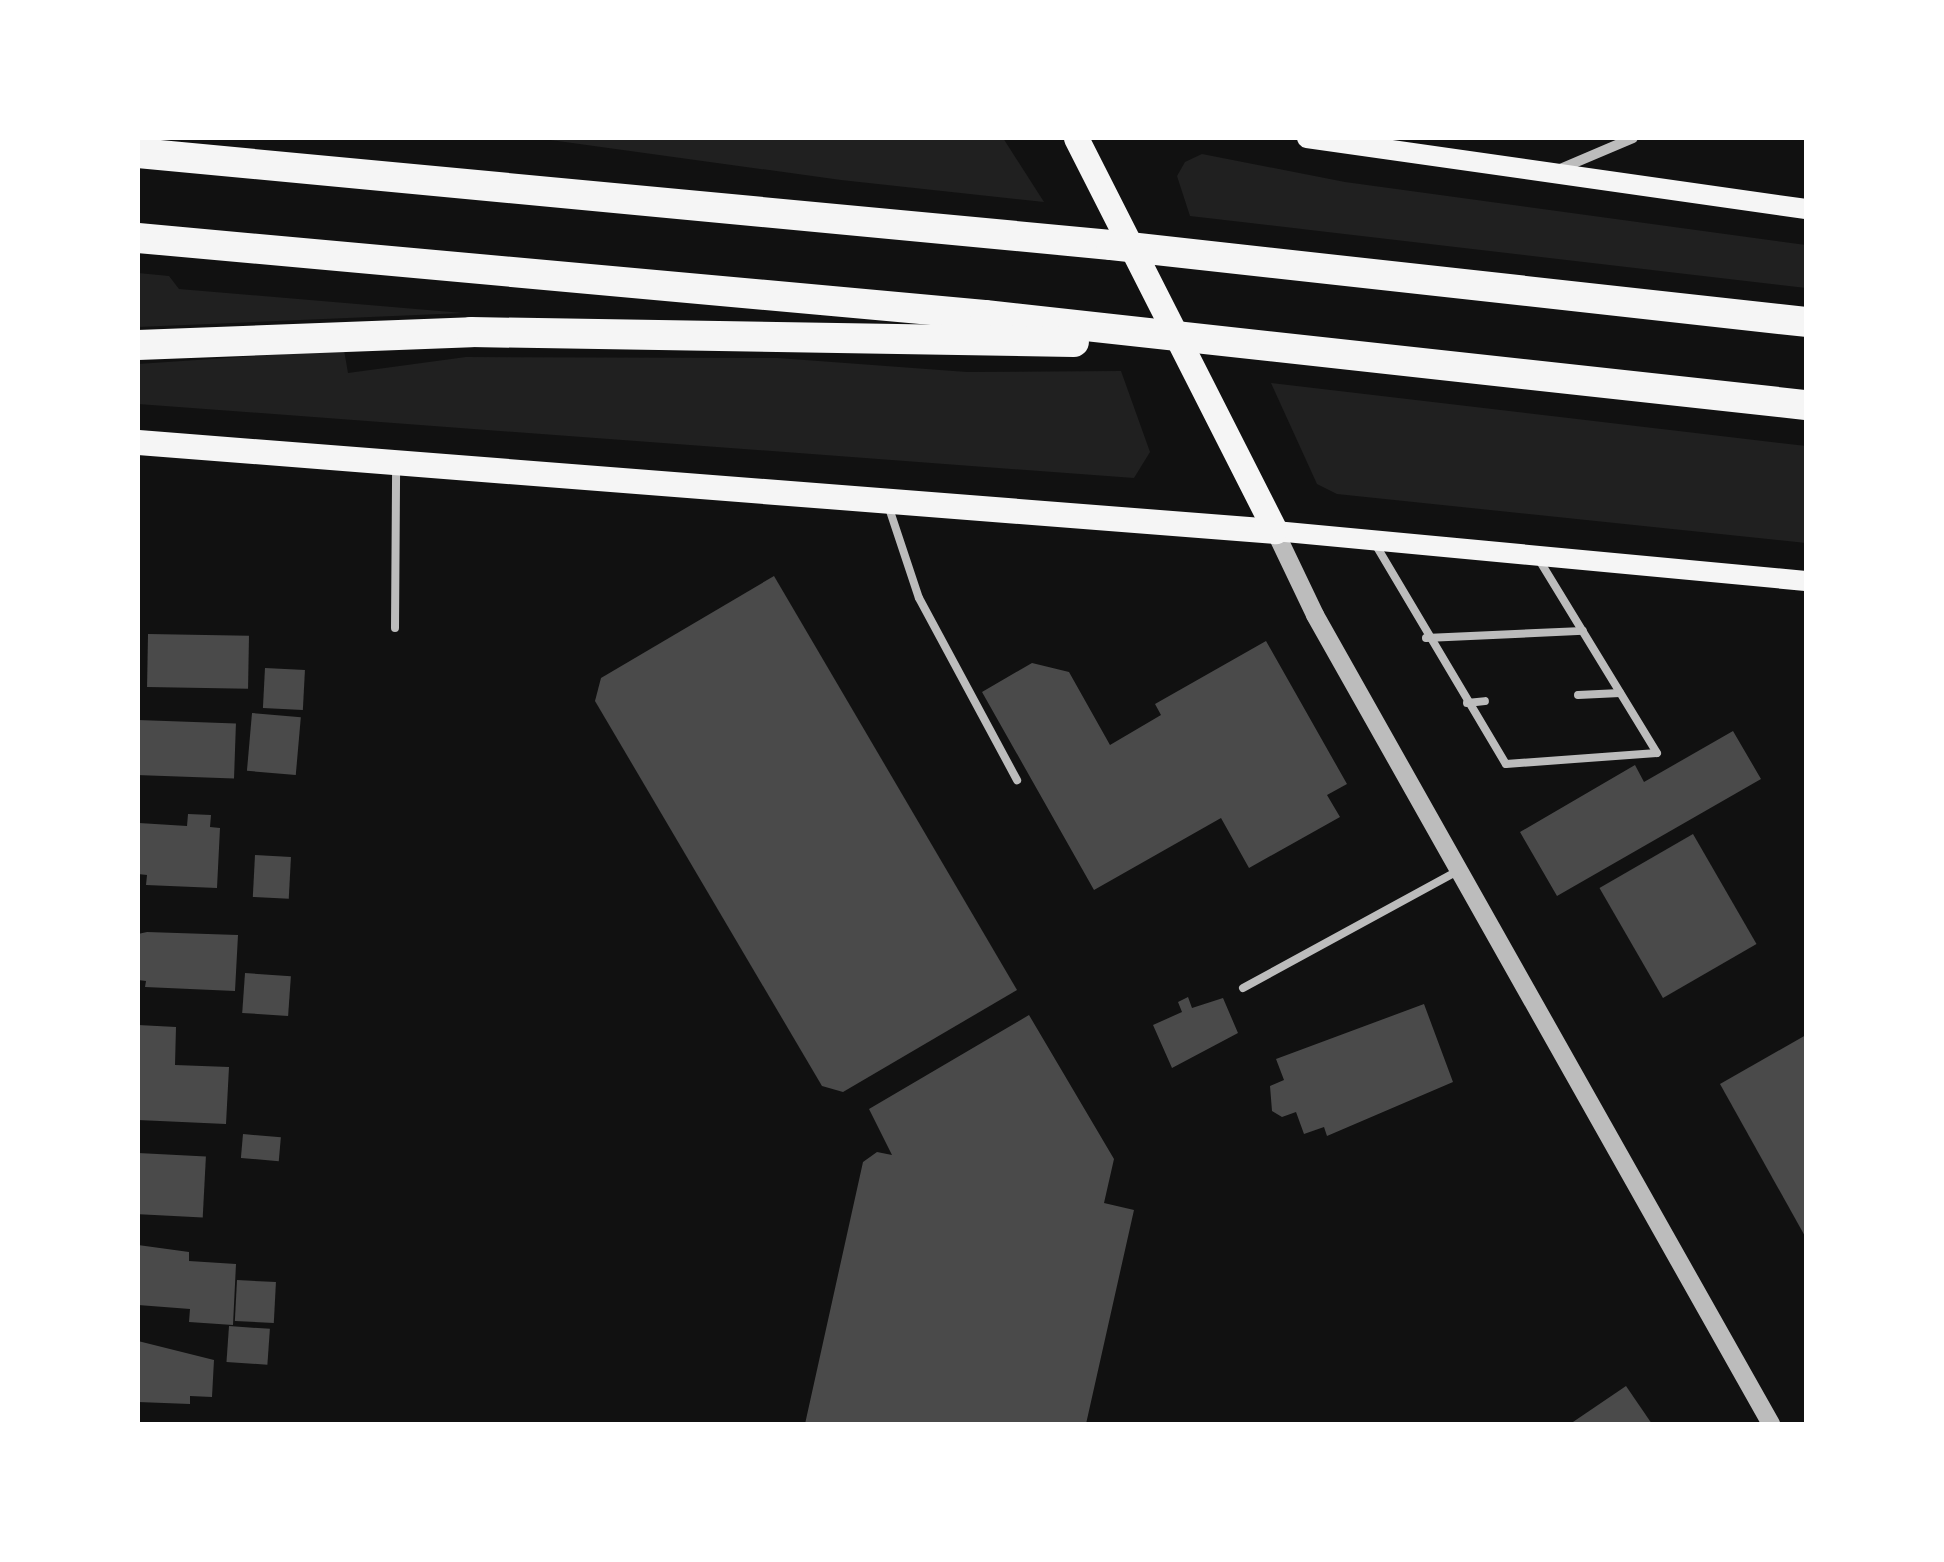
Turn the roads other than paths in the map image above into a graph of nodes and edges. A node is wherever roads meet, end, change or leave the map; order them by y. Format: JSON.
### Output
{"nodes":[{"id":1,"x":1076,"y":138,"type":"edge"},
{"id":2,"x":1307,"y":138,"type":"edge"},
{"id":3,"x":1633,"y":138,"type":"edge"},
{"id":4,"x":138,"y":153,"type":"edge"},
{"id":5,"x":1549,"y":174,"type":"junction"},
{"id":6,"x":1806,"y":209,"type":"edge"},
{"id":7,"x":138,"y":238,"type":"edge"},
{"id":8,"x":1806,"y":322,"type":"edge"},
{"id":9,"x":138,"y":345,"type":"edge"},
{"id":10,"x":1280,"y":346,"type":"junction"},
{"id":11,"x":1806,"y":405,"type":"edge"},
{"id":12,"x":138,"y":442,"type":"edge"},
{"id":13,"x":396,"y":462,"type":"junction"},
{"id":14,"x":887,"y":500,"type":"junction"},
{"id":15,"x":1275,"y":530,"type":"junction"},
{"id":16,"x":1372,"y":538,"type":"junction"},
{"id":17,"x":1534,"y":551,"type":"junction"},
{"id":18,"x":1806,"y":581,"type":"edge"},
{"id":19,"x":394,"y":628,"type":"dead end"},
{"id":20,"x":1583,"y":632,"type":"junction"},
{"id":21,"x":1426,"y":638,"type":"junction"},
{"id":22,"x":1620,"y":692,"type":"junction"},
{"id":23,"x":1578,"y":695,"type":"dead end"},
{"id":24,"x":1486,"y":701,"type":"dead end"},
{"id":25,"x":1467,"y":703,"type":"junction"},
{"id":26,"x":1017,"y":780,"type":"dead end"},
{"id":27,"x":1459,"y":870,"type":"junction"},
{"id":28,"x":1243,"y":988,"type":"dead end"},
{"id":29,"x":1770,"y":1424,"type":"edge"}],
"edges":[{"from":1,"to":15,"type":"main road"},
{"from":2,"to":5,"type":"main road"},
{"from":3,"to":5,"type":"street"},
{"from":4,"to":8,"type":"highway"},
{"from":5,"to":6,"type":"main road"},
{"from":7,"to":10,"type":"highway"},
{"from":9,"to":10,"type":"highway"},
{"from":10,"to":11,"type":"highway"},
{"from":12,"to":13,"type":"main road"},
{"from":13,"to":14,"type":"main road"},
{"from":13,"to":19,"type":"lane"},
{"from":14,"to":15,"type":"main road"},
{"from":14,"to":26,"type":"lane"},
{"from":15,"to":16,"type":"main road"},
{"from":15,"to":27,"type":"street"},
{"from":16,"to":17,"type":"main road"},
{"from":16,"to":21,"type":"lane"},
{"from":17,"to":18,"type":"main road"},
{"from":17,"to":20,"type":"lane"},
{"from":20,"to":21,"type":"lane"},
{"from":20,"to":22,"type":"lane"},
{"from":21,"to":25,"type":"lane"},
{"from":22,"to":23,"type":"lane"},
{"from":22,"to":25,"type":"lane"},
{"from":24,"to":25,"type":"lane"},
{"from":27,"to":28,"type":"lane"},
{"from":27,"to":29,"type":"street"}]}
